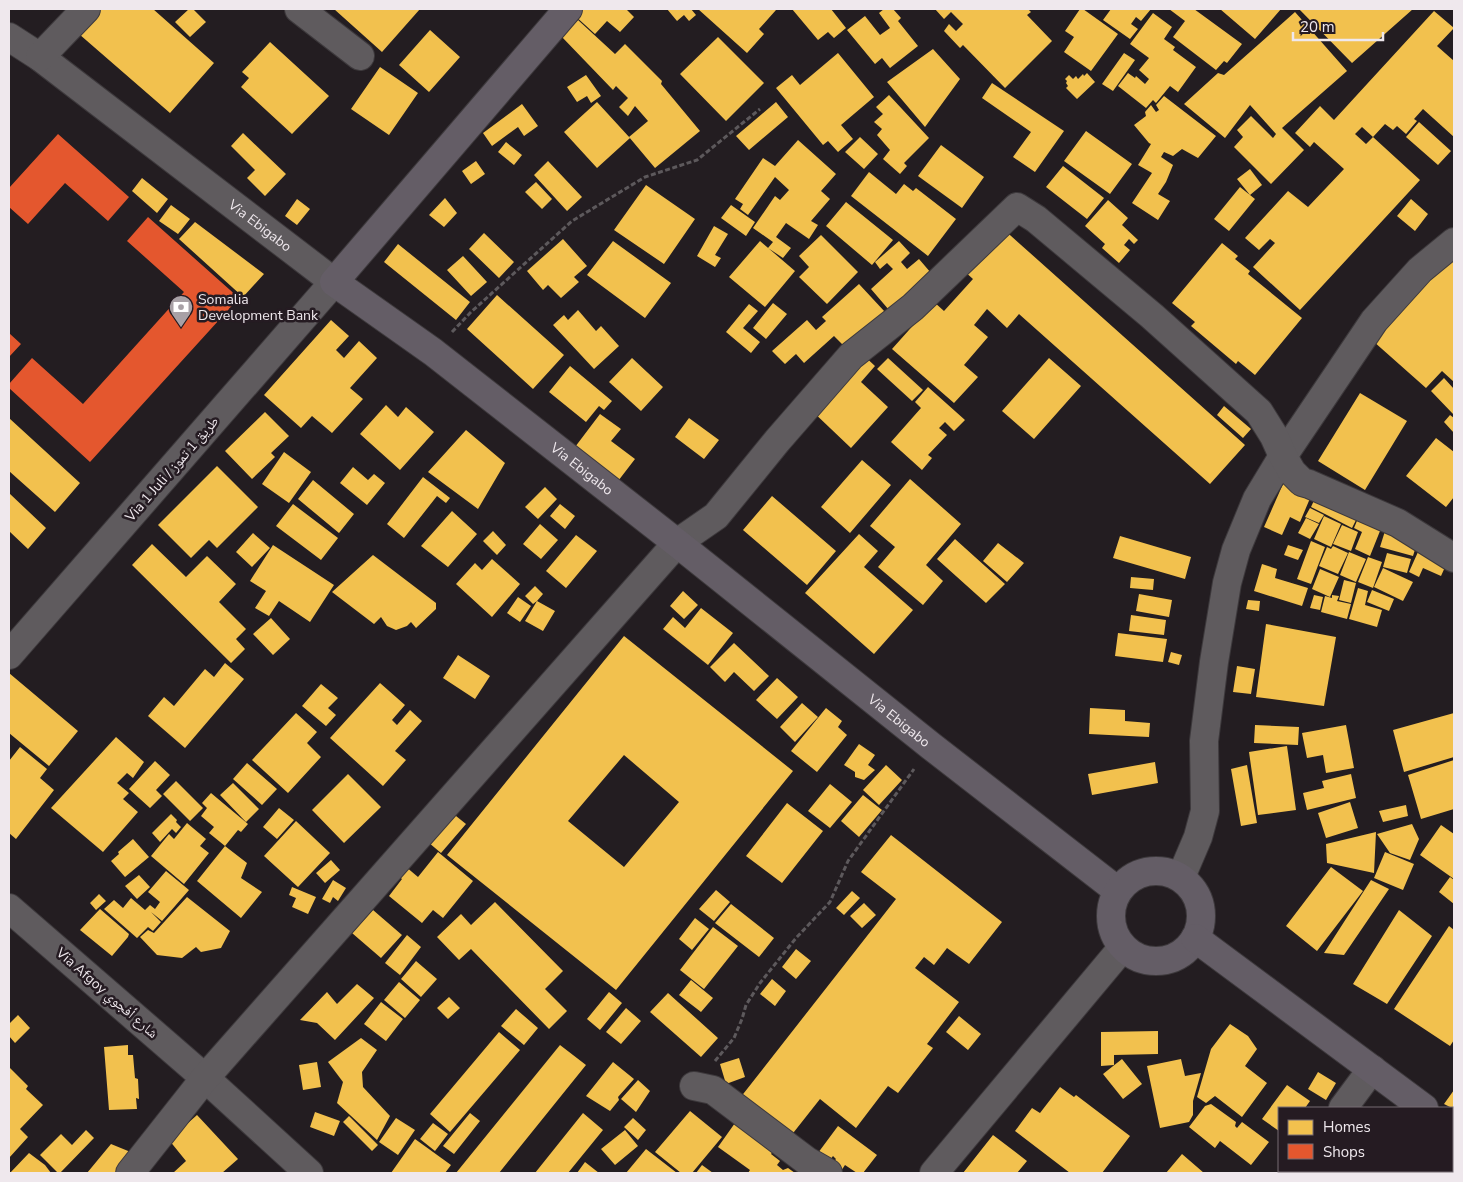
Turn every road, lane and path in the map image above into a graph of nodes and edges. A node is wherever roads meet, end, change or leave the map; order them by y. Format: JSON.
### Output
{"nodes":[{"id":1,"x":86,"y":9,"type":"edge"},
{"id":2,"x":299,"y":9,"type":"edge"},
{"id":3,"x":568,"y":9,"type":"edge"},
{"id":4,"x":9,"y":37,"type":"edge"},
{"id":5,"x":360,"y":56,"type":"dead end"},
{"id":6,"x":40,"y":57,"type":"junction"},
{"id":7,"x":760,"y":109,"type":"dead end"},
{"id":8,"x":1454,"y":242,"type":"edge"},
{"id":9,"x":334,"y":282,"type":"junction"},
{"id":10,"x":433,"y":352,"type":"junction"},
{"id":11,"x":1282,"y":456,"type":"junction"},
{"id":12,"x":677,"y":543,"type":"junction"},
{"id":13,"x":1454,"y":558,"type":"edge"},
{"id":14,"x":9,"y":655,"type":"edge"},
{"id":15,"x":931,"y":746,"type":"junction"},
{"id":16,"x":1181,"y":878,"type":"junction"},
{"id":17,"x":1118,"y":891,"type":"junction"},
{"id":18,"x":9,"y":908,"type":"edge"},
{"id":19,"x":1195,"y":938,"type":"junction"},
{"id":20,"x":1123,"y":947,"type":"junction"},
{"id":21,"x":1372,"y":1069,"type":"junction"},
{"id":22,"x":205,"y":1078,"type":"junction"},
{"id":23,"x":694,"y":1086,"type":"joint"},
{"id":24,"x":1344,"y":1107,"type":"edge"},
{"id":25,"x":1423,"y":1107,"type":"edge"},
{"id":26,"x":130,"y":1173,"type":"edge"},
{"id":27,"x":309,"y":1173,"type":"edge"},
{"id":28,"x":828,"y":1173,"type":"edge"},
{"id":29,"x":934,"y":1173,"type":"edge"}],
"edges":[{"from":1,"to":6,"type":"street"},
{"from":2,"to":5,"type":"street"},
{"from":3,"to":9,"type":"main road"},
{"from":4,"to":6,"type":"street","name":"Via Ebigabo"},
{"from":6,"to":9,"type":"street","name":"Via Ebigabo"},
{"from":7,"to":10,"type":"path"},
{"from":8,"to":11,"type":"street"},
{"from":9,"to":10,"type":"main road","name":"Via Ebigabo"},
{"from":9,"to":14,"type":"street","name":"Via 1 Juli / طريق 1 تموز"},
{"from":10,"to":12,"type":"main road","name":"Via Ebigabo"},
{"from":11,"to":12,"type":"street"},
{"from":11,"to":13,"type":"street"},
{"from":11,"to":16,"type":"street"},
{"from":12,"to":15,"type":"main road","name":"Via Ebigabo"},
{"from":12,"to":22,"type":"street"},
{"from":15,"to":17,"type":"main road","name":"Via Ebigabo"},
{"from":15,"to":23,"type":"path"},
{"from":16,"to":17,"type":"main road"},
{"from":16,"to":19,"type":"main road"},
{"from":17,"to":20,"type":"main road"},
{"from":18,"to":22,"type":"street","name":"Via Afgoy شارع أفجوي"},
{"from":19,"to":20,"type":"main road"},
{"from":19,"to":21,"type":"main road"},
{"from":20,"to":29,"type":"street"},
{"from":21,"to":24,"type":"street"},
{"from":21,"to":25,"type":"main road"},
{"from":22,"to":26,"type":"street"},
{"from":22,"to":27,"type":"street","name":"Via Afgoy شارع أفجوي"},
{"from":23,"to":28,"type":"street"}]}
